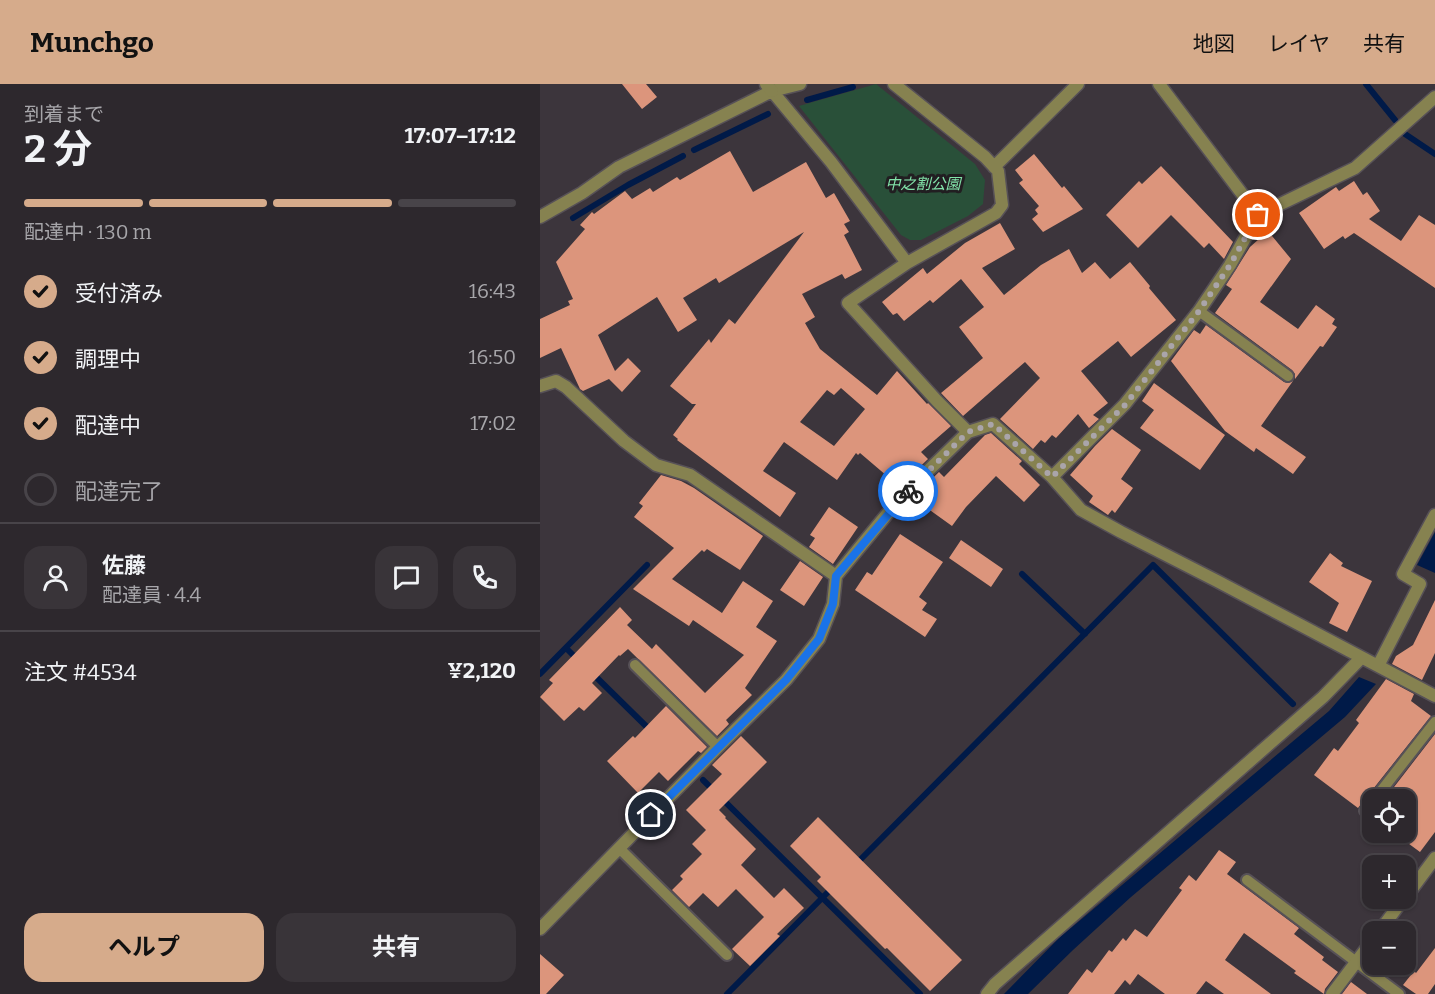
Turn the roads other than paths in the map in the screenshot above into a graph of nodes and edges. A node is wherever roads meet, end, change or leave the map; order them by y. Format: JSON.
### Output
{"nodes":[{"id":1,"x":800,"y":84,"type":"edge"},
{"id":2,"x":894,"y":84,"type":"edge"},
{"id":3,"x":1078,"y":84,"type":"edge"},
{"id":4,"x":1159,"y":84,"type":"edge"},
{"id":5,"x":769,"y":87,"type":"edge"},
{"id":6,"x":1435,"y":97,"type":"edge"},
{"id":7,"x":994,"y":167,"type":"junction"},
{"id":8,"x":1258,"y":215,"type":"junction"},
{"id":9,"x":540,"y":217,"type":"edge"},
{"id":10,"x":907,"y":263,"type":"junction"},
{"id":11,"x":1199,"y":311,"type":"junction"},
{"id":12,"x":1288,"y":376,"type":"dead end"},
{"id":13,"x":540,"y":386,"type":"edge"},
{"id":14,"x":968,"y":432,"type":"junction"},
{"id":15,"x":1052,"y":477,"type":"junction"},
{"id":16,"x":1435,"y":515,"type":"edge"},
{"id":17,"x":836,"y":576,"type":"junction"},
{"id":18,"x":1361,"y":658,"type":"junction"},
{"id":19,"x":635,"y":665,"type":"dead end"},
{"id":20,"x":1378,"y":666,"type":"junction"},
{"id":21,"x":1435,"y":696,"type":"edge"},
{"id":22,"x":1435,"y":722,"type":"edge"},
{"id":23,"x":718,"y":747,"type":"junction"},
{"id":24,"x":1383,"y":789,"type":"edge"},
{"id":25,"x":619,"y":848,"type":"junction"},
{"id":26,"x":1435,"y":858,"type":"edge"},
{"id":27,"x":1246,"y":880,"type":"dead end"},
{"id":28,"x":1416,"y":883,"type":"edge"},
{"id":29,"x":540,"y":929,"type":"edge"},
{"id":30,"x":1362,"y":954,"type":"edge"},
{"id":31,"x":727,"y":955,"type":"dead end"},
{"id":32,"x":1356,"y":962,"type":"junction"},
{"id":33,"x":987,"y":994,"type":"edge"},
{"id":34,"x":1332,"y":994,"type":"edge"},
{"id":35,"x":1399,"y":994,"type":"edge"}],
"edges":[{"from":1,"to":5,"type":"street"},
{"from":2,"to":7,"type":"street"},
{"from":3,"to":7,"type":"street"},
{"from":4,"to":8,"type":"street"},
{"from":5,"to":9,"type":"street"},
{"from":5,"to":10,"type":"street"},
{"from":6,"to":8,"type":"street"},
{"from":7,"to":10,"type":"street"},
{"from":8,"to":11,"type":"street"},
{"from":10,"to":14,"type":"street"},
{"from":11,"to":12,"type":"lane"},
{"from":11,"to":15,"type":"street"},
{"from":13,"to":17,"type":"street"},
{"from":14,"to":15,"type":"street"},
{"from":14,"to":17,"type":"street"},
{"from":15,"to":18,"type":"street"},
{"from":16,"to":20,"type":"street"},
{"from":17,"to":23,"type":"street"},
{"from":18,"to":20,"type":"street"},
{"from":18,"to":33,"type":"street"},
{"from":19,"to":23,"type":"lane"},
{"from":20,"to":21,"type":"street"},
{"from":22,"to":24,"type":"lane"},
{"from":23,"to":25,"type":"street"},
{"from":25,"to":29,"type":"street"},
{"from":25,"to":31,"type":"lane"},
{"from":26,"to":28,"type":"street"},
{"from":27,"to":32,"type":"lane"},
{"from":30,"to":32,"type":"street"},
{"from":32,"to":34,"type":"street"},
{"from":32,"to":35,"type":"lane"}]}
